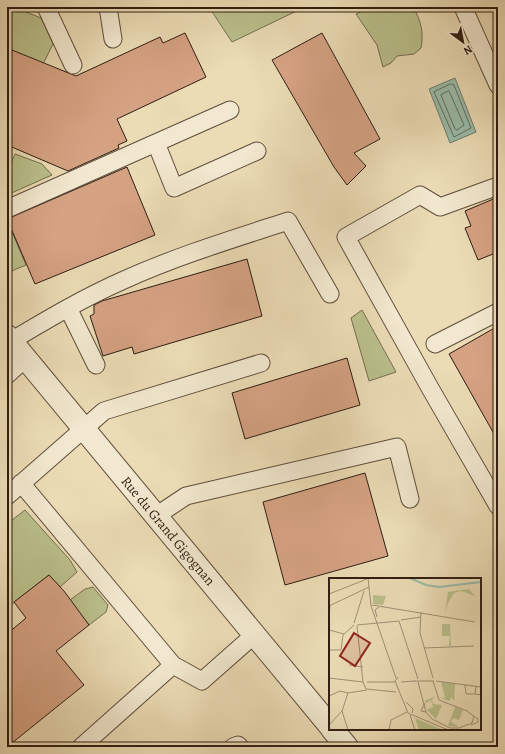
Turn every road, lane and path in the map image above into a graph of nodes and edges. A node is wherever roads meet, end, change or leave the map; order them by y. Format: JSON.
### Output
{"nodes":[{"id":1,"x":46,"y":7,"type":"edge"},
{"id":2,"x":108,"y":7,"type":"edge"},
{"id":3,"x":463,"y":7,"type":"edge"},
{"id":4,"x":114,"y":39,"type":"dead end"},
{"id":5,"x":73,"y":65,"type":"dead end"},
{"id":6,"x":498,"y":85,"type":"edge"},
{"id":7,"x":230,"y":110,"type":"dead end"},
{"id":8,"x":156,"y":143,"type":"junction"},
{"id":9,"x":257,"y":151,"type":"dead end"},
{"id":10,"x":498,"y":186,"type":"edge"},
{"id":11,"x":7,"y":208,"type":"edge"},
{"id":12,"x":330,"y":294,"type":"dead end"},
{"id":13,"x":68,"y":308,"type":"junction"},
{"id":14,"x":498,"y":312,"type":"edge"},
{"id":15,"x":9,"y":338,"type":"edge"},
{"id":16,"x":436,"y":344,"type":"dead end"},
{"id":17,"x":26,"y":358,"type":"junction"},
{"id":18,"x":261,"y":363,"type":"dead end"},
{"id":19,"x":96,"y":365,"type":"dead end"},
{"id":20,"x":7,"y":374,"type":"edge"},
{"id":21,"x":84,"y":429,"type":"junction"},
{"id":22,"x":21,"y":483,"type":"junction"},
{"id":23,"x":7,"y":496,"type":"edge"},
{"id":24,"x":410,"y":499,"type":"dead end"},
{"id":25,"x":498,"y":506,"type":"edge"},
{"id":26,"x":156,"y":516,"type":"junction"},
{"id":27,"x":254,"y":635,"type":"junction"},
{"id":28,"x":173,"y":665,"type":"junction"},
{"id":29,"x":329,"y":725,"type":"edge"},
{"id":30,"x":333,"y":730,"type":"edge"},
{"id":31,"x":81,"y":747,"type":"edge"},
{"id":32,"x":233,"y":747,"type":"edge"},
{"id":33,"x":240,"y":747,"type":"edge"},
{"id":34,"x":347,"y":747,"type":"edge"}],
"edges":[{"from":1,"to":5,"type":"lane"},
{"from":2,"to":4,"type":"lane"},
{"from":3,"to":6,"type":"lane"},
{"from":7,"to":8,"type":"lane"},
{"from":8,"to":9,"type":"lane"},
{"from":8,"to":11,"type":"lane"},
{"from":10,"to":25,"type":"lane"},
{"from":12,"to":13,"type":"lane"},
{"from":13,"to":15,"type":"lane"},
{"from":13,"to":19,"type":"lane"},
{"from":14,"to":16,"type":"lane"},
{"from":15,"to":17,"type":"street","name":"Rue du Grand Gigognan"},
{"from":17,"to":20,"type":"lane"},
{"from":17,"to":21,"type":"street","name":"Rue du Grand Gigognan"},
{"from":18,"to":21,"type":"lane"},
{"from":21,"to":22,"type":"lane"},
{"from":21,"to":26,"type":"street","name":"Rue du Grand Gigognan"},
{"from":22,"to":23,"type":"lane"},
{"from":22,"to":28,"type":"lane"},
{"from":24,"to":26,"type":"lane"},
{"from":26,"to":27,"type":"street","name":"Rue du Grand Gigognan"},
{"from":27,"to":28,"type":"lane"},
{"from":27,"to":29,"type":"street","name":"Rue du Grand Gigognan"},
{"from":28,"to":31,"type":"lane"},
{"from":30,"to":34,"type":"street"},
{"from":32,"to":33,"type":"lane"}]}
